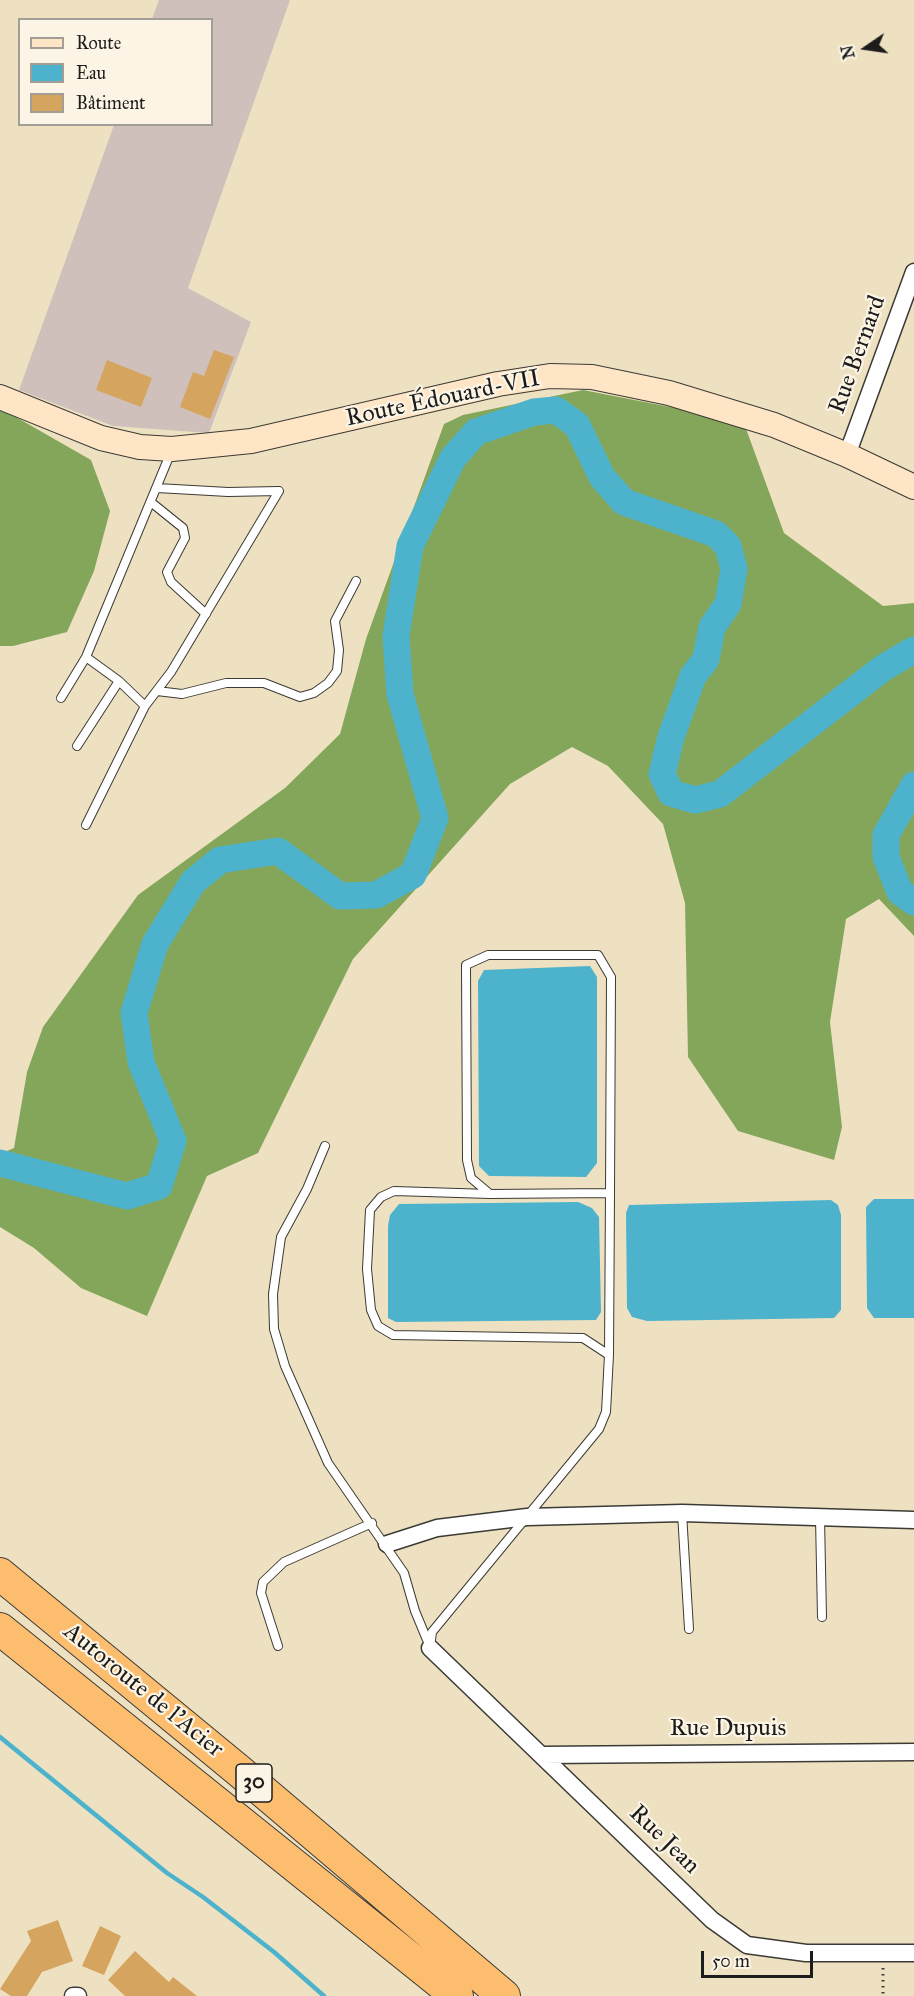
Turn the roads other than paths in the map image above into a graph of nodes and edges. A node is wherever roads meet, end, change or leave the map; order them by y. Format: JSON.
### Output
{"nodes":[{"id":1,"x":914,"y":272,"type":"edge"},
{"id":2,"x":0,"y":397,"type":"edge"},
{"id":3,"x":172,"y":449,"type":"junction"},
{"id":4,"x":847,"y":455,"type":"junction"},
{"id":5,"x":914,"y":487,"type":"edge"},
{"id":6,"x":157,"y":488,"type":"junction"},
{"id":7,"x":152,"y":503,"type":"junction"},
{"id":8,"x":356,"y":581,"type":"dead end"},
{"id":9,"x":206,"y":614,"type":"junction"},
{"id":10,"x":86,"y":657,"type":"junction"},
{"id":11,"x":119,"y":681,"type":"junction"},
{"id":12,"x":157,"y":691,"type":"junction"},
{"id":13,"x":61,"y":698,"type":"dead end"},
{"id":14,"x":145,"y":706,"type":"junction"},
{"id":15,"x":77,"y":746,"type":"dead end"},
{"id":16,"x":86,"y":825,"type":"dead end"},
{"id":17,"x":325,"y":1146,"type":"dead end"},
{"id":18,"x":490,"y":1194,"type":"junction"},
{"id":19,"x":610,"y":1194,"type":"junction"},
{"id":20,"x":609,"y":1354,"type":"junction"},
{"id":21,"x":681,"y":1513,"type":"junction"},
{"id":22,"x":527,"y":1517,"type":"junction"},
{"id":23,"x":820,"y":1518,"type":"junction"},
{"id":24,"x":914,"y":1520,"type":"edge"},
{"id":25,"x":372,"y":1523,"type":"junction"},
{"id":26,"x":387,"y":1544,"type":"junction"},
{"id":27,"x":0,"y":1574,"type":"edge"},
{"id":28,"x":822,"y":1617,"type":"dead end"},
{"id":29,"x":0,"y":1629,"type":"edge"},
{"id":30,"x":689,"y":1629,"type":"dead end"},
{"id":31,"x":278,"y":1646,"type":"dead end"},
{"id":32,"x":430,"y":1648,"type":"junction"},
{"id":33,"x":914,"y":1752,"type":"edge"},
{"id":34,"x":542,"y":1755,"type":"junction"},
{"id":35,"x":914,"y":1953,"type":"edge"},
{"id":36,"x":73,"y":1996,"type":"edge"},
{"id":37,"x":78,"y":1996,"type":"edge"},
{"id":38,"x":457,"y":1996,"type":"edge"},
{"id":39,"x":504,"y":1996,"type":"edge"}],
"edges":[{"from":1,"to":4,"type":"street","name":"Rue Bernard"},
{"from":2,"to":3,"type":"main road","name":"Route Édouard-VII"},
{"from":3,"to":4,"type":"main road","name":"Route Édouard-VII"},
{"from":3,"to":6,"type":"lane"},
{"from":4,"to":5,"type":"main road","name":"Route Édouard-VII"},
{"from":6,"to":7,"type":"lane"},
{"from":6,"to":9,"type":"lane"},
{"from":7,"to":9,"type":"lane"},
{"from":7,"to":10,"type":"lane"},
{"from":8,"to":12,"type":"lane"},
{"from":9,"to":12,"type":"lane"},
{"from":10,"to":11,"type":"lane"},
{"from":10,"to":13,"type":"lane"},
{"from":11,"to":14,"type":"lane"},
{"from":11,"to":15,"type":"lane"},
{"from":12,"to":14,"type":"lane"},
{"from":14,"to":16,"type":"lane"},
{"from":17,"to":25,"type":"lane"},
{"from":18,"to":19,"type":"lane"},
{"from":18,"to":19,"type":"lane"},
{"from":18,"to":20,"type":"lane"},
{"from":19,"to":20,"type":"lane"},
{"from":20,"to":22,"type":"lane"},
{"from":21,"to":22,"type":"street"},
{"from":21,"to":23,"type":"street"},
{"from":21,"to":30,"type":"lane"},
{"from":22,"to":26,"type":"street"},
{"from":22,"to":32,"type":"lane"},
{"from":23,"to":24,"type":"street"},
{"from":23,"to":28,"type":"lane"},
{"from":25,"to":26,"type":"lane"},
{"from":25,"to":31,"type":"lane"},
{"from":26,"to":32,"type":"lane"},
{"from":27,"to":39,"type":"highway","name":"Autoroute de l'Acier","number":"30"},
{"from":29,"to":38,"type":"highway","name":"Autoroute de l'Acier","number":"30"},
{"from":32,"to":34,"type":"street","name":"Rue Jean"},
{"from":33,"to":34,"type":"street","name":"Rue Dupuis"},
{"from":34,"to":35,"type":"street","name":"Rue Jean"},
{"from":36,"to":37,"type":"street"}]}
